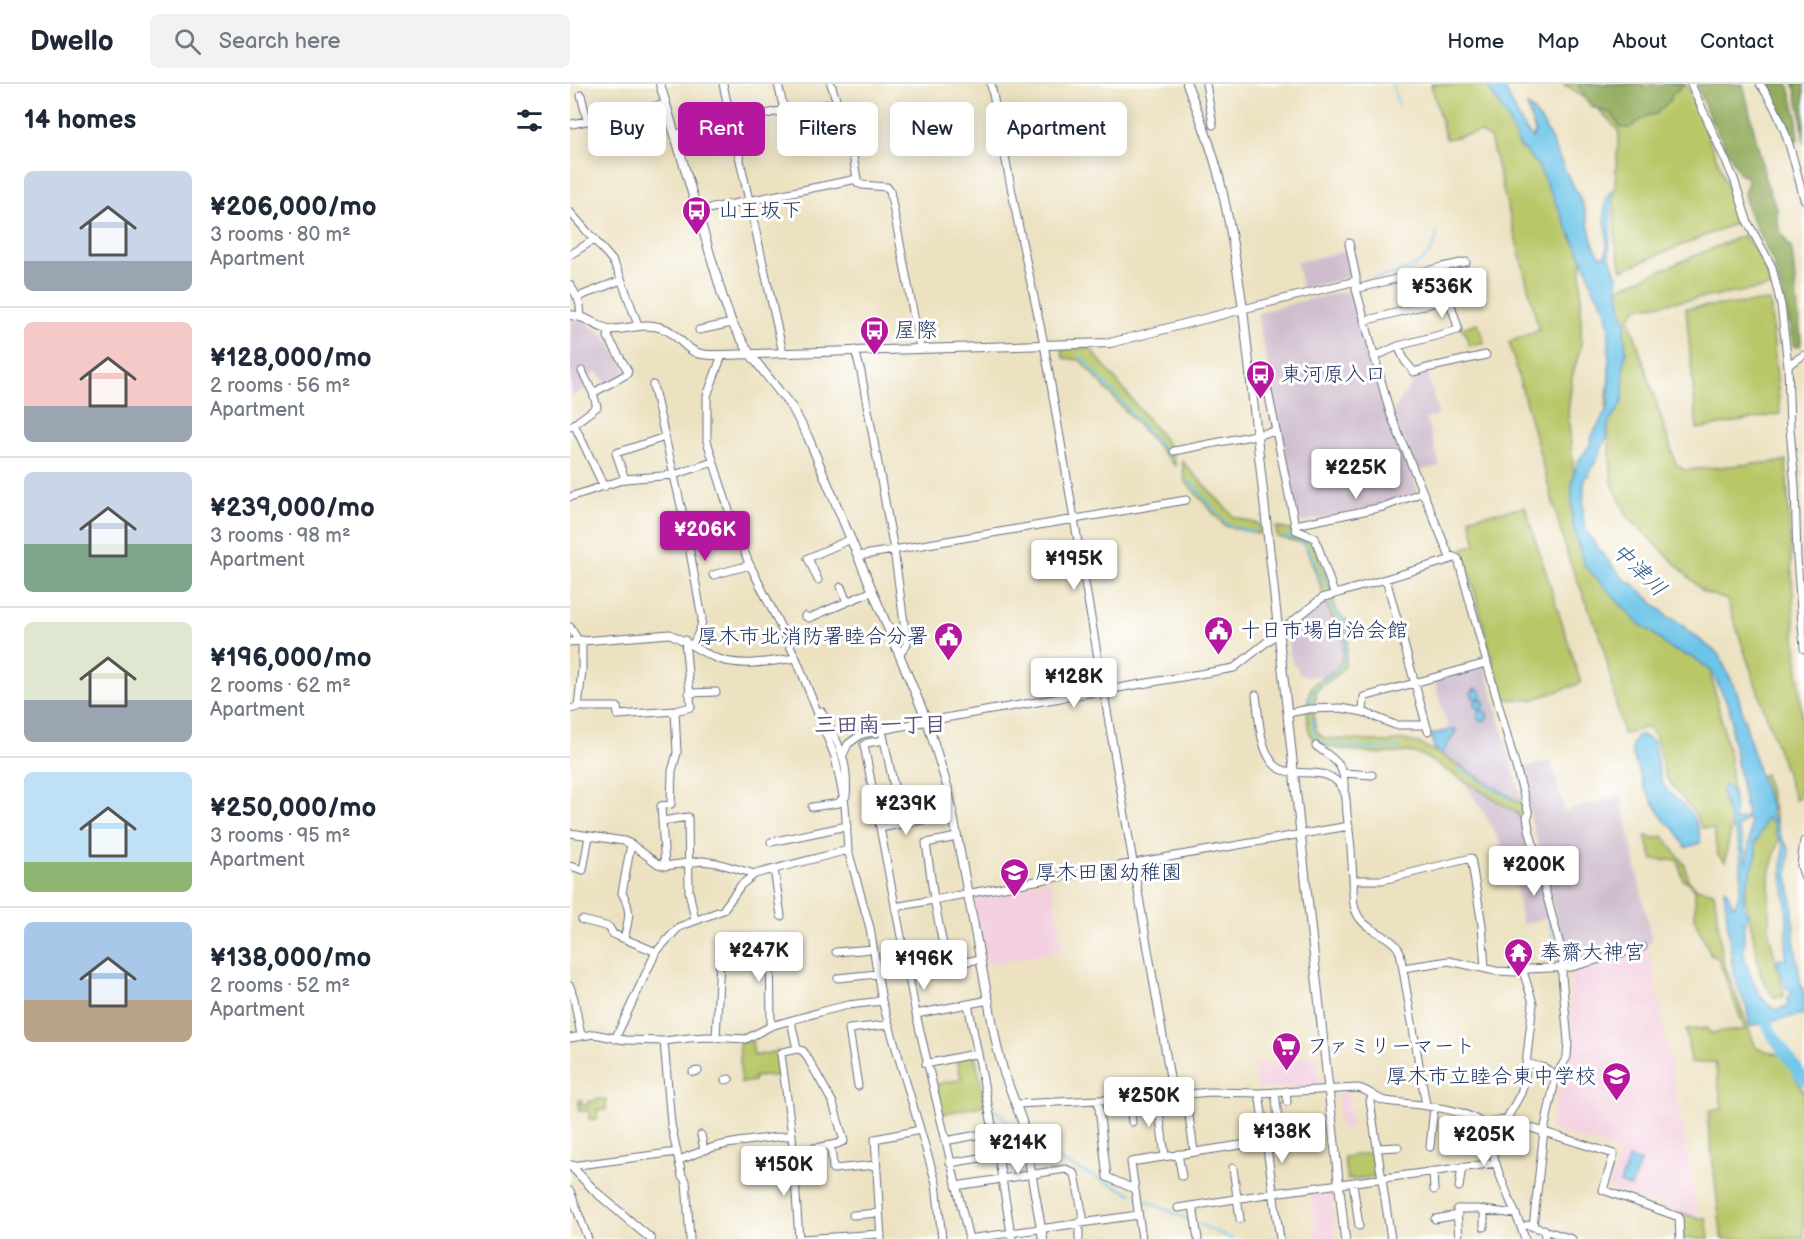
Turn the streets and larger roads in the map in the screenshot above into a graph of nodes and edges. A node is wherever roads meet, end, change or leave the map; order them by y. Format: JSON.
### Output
{"nodes":[{"id":1,"x":660,"y":84,"type":"edge"},
{"id":2,"x":723,"y":84,"type":"edge"},
{"id":3,"x":778,"y":84,"type":"edge"},
{"id":4,"x":831,"y":84,"type":"edge"},
{"id":5,"x":991,"y":84,"type":"edge"},
{"id":6,"x":1187,"y":84,"type":"edge"},
{"id":7,"x":1206,"y":84,"type":"edge"},
{"id":8,"x":1691,"y":84,"type":"edge"},
{"id":9,"x":1760,"y":84,"type":"edge"},
{"id":10,"x":580,"y":98,"type":"dead end"},
{"id":11,"x":665,"y":102,"type":"edge"},
{"id":12,"x":727,"y":102,"type":"edge"},
{"id":13,"x":782,"y":102,"type":"edge"},
{"id":14,"x":837,"y":102,"type":"edge"},
{"id":15,"x":666,"y":104,"type":"edge"},
{"id":16,"x":587,"y":120,"type":"joint"},
{"id":17,"x":572,"y":124,"type":"dead end"},
{"id":18,"x":1214,"y":125,"type":"dead end"},
{"id":19,"x":676,"y":134,"type":"joint"},
{"id":20,"x":738,"y":156,"type":"edge"},
{"id":21,"x":853,"y":156,"type":"edge"},
{"id":22,"x":857,"y":179,"type":"junction"},
{"id":23,"x":1804,"y":199,"type":"edge"},
{"id":24,"x":748,"y":201,"type":"junction"},
{"id":25,"x":698,"y":211,"type":"junction"},
{"id":26,"x":570,"y":212,"type":"edge"},
{"id":27,"x":595,"y":239,"type":"junction"},
{"id":28,"x":1349,"y":243,"type":"dead end"},
{"id":29,"x":570,"y":255,"type":"edge"},
{"id":30,"x":1466,"y":262,"type":"dead end"},
{"id":31,"x":621,"y":280,"type":"junction"},
{"id":32,"x":570,"y":285,"type":"edge"},
{"id":33,"x":1356,"y":285,"type":"junction"},
{"id":34,"x":578,"y":297,"type":"junction"},
{"id":35,"x":1243,"y":309,"type":"junction"},
{"id":36,"x":570,"y":315,"type":"edge"},
{"id":37,"x":580,"y":316,"type":"junction"},
{"id":38,"x":1364,"y":321,"type":"junction"},
{"id":39,"x":732,"y":323,"type":"junction"},
{"id":40,"x":638,"y":325,"type":"junction"},
{"id":41,"x":610,"y":329,"type":"junction"},
{"id":42,"x":699,"y":330,"type":"dead end"},
{"id":43,"x":1044,"y":345,"type":"junction"},
{"id":44,"x":1398,"y":346,"type":"junction"},
{"id":45,"x":920,"y":348,"type":"junction"},
{"id":46,"x":855,"y":350,"type":"junction"},
{"id":47,"x":783,"y":352,"type":"junction"},
{"id":48,"x":750,"y":354,"type":"junction"},
{"id":49,"x":722,"y":355,"type":"junction"},
{"id":50,"x":1486,"y":355,"type":"dead end"},
{"id":51,"x":1804,"y":355,"type":"edge"},
{"id":52,"x":1374,"y":357,"type":"junction"},
{"id":53,"x":1788,"y":365,"type":"junction"},
{"id":54,"x":582,"y":371,"type":"dead end"},
{"id":55,"x":653,"y":385,"type":"dead end"},
{"id":56,"x":1251,"y":385,"type":"junction"},
{"id":57,"x":593,"y":393,"type":"junction"},
{"id":58,"x":572,"y":425,"type":"edge"},
{"id":59,"x":1276,"y":431,"type":"junction"},
{"id":60,"x":1257,"y":435,"type":"junction"},
{"id":61,"x":665,"y":437,"type":"junction"},
{"id":62,"x":1174,"y":451,"type":"dead end"},
{"id":63,"x":713,"y":462,"type":"junction"},
{"id":64,"x":674,"y":475,"type":"junction"},
{"id":65,"x":625,"y":479,"type":"junction"},
{"id":66,"x":604,"y":487,"type":"junction"},
{"id":67,"x":1423,"y":492,"type":"junction"},
{"id":68,"x":570,"y":497,"type":"edge"},
{"id":69,"x":1186,"y":500,"type":"dead end"},
{"id":70,"x":1074,"y":519,"type":"junction"},
{"id":71,"x":1295,"y":525,"type":"junction"},
{"id":72,"x":851,"y":539,"type":"junction"},
{"id":73,"x":894,"y":549,"type":"junction"},
{"id":74,"x":858,"y":556,"type":"junction"},
{"id":75,"x":1454,"y":557,"type":"junction"},
{"id":76,"x":750,"y":565,"type":"junction"},
{"id":77,"x":713,"y":575,"type":"dead end"},
{"id":78,"x":1386,"y":579,"type":"junction"},
{"id":79,"x":818,"y":580,"type":"dead end"},
{"id":80,"x":841,"y":587,"type":"dead end"},
{"id":81,"x":873,"y":591,"type":"junction"},
{"id":82,"x":1334,"y":593,"type":"junction"},
{"id":83,"x":847,"y":602,"type":"junction"},
{"id":84,"x":805,"y":616,"type":"dead end"},
{"id":85,"x":570,"y":627,"type":"edge"},
{"id":86,"x":1279,"y":631,"type":"junction"},
{"id":87,"x":685,"y":640,"type":"junction"},
{"id":88,"x":577,"y":641,"type":"edge"},
{"id":89,"x":693,"y":645,"type":"junction"},
{"id":90,"x":1804,"y":649,"type":"edge"},
{"id":91,"x":900,"y":654,"type":"junction"},
{"id":92,"x":796,"y":658,"type":"junction"},
{"id":93,"x":1486,"y":663,"type":"junction"},
{"id":94,"x":1415,"y":683,"type":"junction"},
{"id":95,"x":1104,"y":691,"type":"junction"},
{"id":96,"x":716,"y":692,"type":"dead end"},
{"id":97,"x":689,"y":693,"type":"junction"},
{"id":98,"x":1256,"y":696,"type":"dead end"},
{"id":99,"x":814,"y":706,"type":"junction"},
{"id":100,"x":574,"y":708,"type":"edge"},
{"id":101,"x":675,"y":711,"type":"junction"},
{"id":102,"x":1363,"y":712,"type":"junction"},
{"id":103,"x":1288,"y":713,"type":"junction"},
{"id":104,"x":927,"y":721,"type":"junction"},
{"id":105,"x":882,"y":730,"type":"junction"},
{"id":106,"x":884,"y":740,"type":"junction"},
{"id":107,"x":1316,"y":746,"type":"dead end"},
{"id":108,"x":843,"y":755,"type":"junction"},
{"id":109,"x":1294,"y":772,"type":"junction"},
{"id":110,"x":1343,"y":773,"type":"junction"},
{"id":111,"x":1372,"y":775,"type":"dead end"},
{"id":112,"x":1344,"y":792,"type":"junction"},
{"id":113,"x":845,"y":802,"type":"junction"},
{"id":114,"x":876,"y":804,"type":"junction"},
{"id":115,"x":812,"y":807,"type":"dead end"},
{"id":116,"x":927,"y":819,"type":"dead end"},
{"id":117,"x":662,"y":821,"type":"junction"},
{"id":118,"x":847,"y":826,"type":"junction"},
{"id":119,"x":1348,"y":826,"type":"junction"},
{"id":120,"x":880,"y":828,"type":"junction"},
{"id":121,"x":570,"y":833,"type":"edge"},
{"id":122,"x":1301,"y":834,"type":"junction"},
{"id":123,"x":589,"y":836,"type":"junction"},
{"id":124,"x":957,"y":837,"type":"junction"},
{"id":125,"x":1804,"y":841,"type":"edge"},
{"id":126,"x":771,"y":842,"type":"dead end"},
{"id":127,"x":632,"y":844,"type":"junction"},
{"id":128,"x":848,"y":850,"type":"junction"},
{"id":129,"x":688,"y":863,"type":"junction"},
{"id":130,"x":1134,"y":863,"type":"junction"},
{"id":131,"x":570,"y":866,"type":"edge"},
{"id":132,"x":665,"y":866,"type":"junction"},
{"id":133,"x":774,"y":869,"type":"junction"},
{"id":134,"x":754,"y":874,"type":"junction"},
{"id":135,"x":1804,"y":876,"type":"edge"},
{"id":136,"x":1354,"y":880,"type":"junction"},
{"id":137,"x":968,"y":893,"type":"junction"},
{"id":138,"x":934,"y":899,"type":"junction"},
{"id":139,"x":895,"y":907,"type":"junction"},
{"id":140,"x":781,"y":916,"type":"dead end"},
{"id":141,"x":695,"y":920,"type":"junction"},
{"id":142,"x":587,"y":922,"type":"dead end"},
{"id":143,"x":624,"y":938,"type":"junction"},
{"id":144,"x":770,"y":941,"type":"dead end"},
{"id":145,"x":1643,"y":947,"type":"dead end"},
{"id":146,"x":873,"y":949,"type":"junction"},
{"id":147,"x":656,"y":952,"type":"junction"},
{"id":148,"x":836,"y":952,"type":"dead end"},
{"id":149,"x":720,"y":959,"type":"dead end"},
{"id":150,"x":981,"y":959,"type":"junction"},
{"id":151,"x":947,"y":965,"type":"junction"},
{"id":152,"x":1403,"y":968,"type":"junction"},
{"id":153,"x":1485,"y":968,"type":"junction"},
{"id":154,"x":1562,"y":968,"type":"junction"},
{"id":155,"x":1523,"y":971,"type":"junction"},
{"id":156,"x":907,"y":972,"type":"junction"},
{"id":157,"x":877,"y":974,"type":"junction"},
{"id":158,"x":841,"y":980,"type":"dead end"},
{"id":159,"x":570,"y":986,"type":"edge"},
{"id":160,"x":989,"y":1000,"type":"junction"},
{"id":161,"x":882,"y":1001,"type":"junction"},
{"id":162,"x":968,"y":1004,"type":"junction"},
{"id":163,"x":916,"y":1014,"type":"junction"},
{"id":164,"x":791,"y":1021,"type":"junction"},
{"id":165,"x":888,"y":1024,"type":"junction"},
{"id":166,"x":771,"y":1026,"type":"junction"},
{"id":167,"x":581,"y":1035,"type":"junction"},
{"id":168,"x":570,"y":1038,"type":"edge"},
{"id":169,"x":716,"y":1038,"type":"junction"},
{"id":170,"x":615,"y":1039,"type":"junction"},
{"id":171,"x":664,"y":1041,"type":"junction"},
{"id":172,"x":797,"y":1049,"type":"junction"},
{"id":173,"x":978,"y":1053,"type":"junction"},
{"id":174,"x":1526,"y":1063,"type":"junction"},
{"id":175,"x":926,"y":1064,"type":"junction"},
{"id":176,"x":1556,"y":1076,"type":"junction"},
{"id":177,"x":858,"y":1086,"type":"dead end"},
{"id":178,"x":1327,"y":1089,"type":"junction"},
{"id":179,"x":1286,"y":1091,"type":"junction"},
{"id":180,"x":1275,"y":1092,"type":"junction"},
{"id":181,"x":1259,"y":1093,"type":"junction"},
{"id":182,"x":1173,"y":1095,"type":"junction"},
{"id":183,"x":1186,"y":1095,"type":"junction"},
{"id":184,"x":1373,"y":1095,"type":"junction"},
{"id":185,"x":1157,"y":1097,"type":"junction"},
{"id":186,"x":1129,"y":1099,"type":"junction"},
{"id":187,"x":1098,"y":1100,"type":"junction"},
{"id":188,"x":1287,"y":1102,"type":"dead end"},
{"id":189,"x":1017,"y":1104,"type":"junction"},
{"id":190,"x":1426,"y":1105,"type":"junction"},
{"id":191,"x":1434,"y":1107,"type":"junction"},
{"id":192,"x":1506,"y":1120,"type":"junction"},
{"id":193,"x":1132,"y":1122,"type":"dead end"},
{"id":194,"x":1485,"y":1126,"type":"junction"},
{"id":195,"x":1279,"y":1127,"type":"dead end"},
{"id":196,"x":920,"y":1130,"type":"junction"},
{"id":197,"x":1544,"y":1131,"type":"junction"},
{"id":198,"x":993,"y":1132,"type":"junction"},
{"id":199,"x":701,"y":1135,"type":"dead end"},
{"id":200,"x":792,"y":1136,"type":"junction"},
{"id":201,"x":945,"y":1141,"type":"junction"},
{"id":202,"x":1266,"y":1141,"type":"junction"},
{"id":203,"x":831,"y":1145,"type":"junction"},
{"id":204,"x":1398,"y":1147,"type":"dead end"},
{"id":205,"x":1430,"y":1147,"type":"dead end"},
{"id":206,"x":1377,"y":1148,"type":"junction"},
{"id":207,"x":704,"y":1150,"type":"junction"},
{"id":208,"x":1194,"y":1151,"type":"junction"},
{"id":209,"x":793,"y":1152,"type":"junction"},
{"id":210,"x":1178,"y":1154,"type":"junction"},
{"id":211,"x":998,"y":1155,"type":"junction"},
{"id":212,"x":678,"y":1156,"type":"junction"},
{"id":213,"x":1165,"y":1156,"type":"junction"},
{"id":214,"x":1496,"y":1162,"type":"junction"},
{"id":215,"x":950,"y":1163,"type":"junction"},
{"id":216,"x":570,"y":1165,"type":"edge"},
{"id":217,"x":876,"y":1165,"type":"junction"},
{"id":218,"x":1462,"y":1167,"type":"junction"},
{"id":219,"x":1233,"y":1168,"type":"dead end"},
{"id":220,"x":1433,"y":1171,"type":"junction"},
{"id":221,"x":1031,"y":1174,"type":"junction"},
{"id":222,"x":1182,"y":1176,"type":"dead end"},
{"id":223,"x":1002,"y":1178,"type":"junction"},
{"id":224,"x":1381,"y":1178,"type":"junction"},
{"id":225,"x":1353,"y":1183,"type":"junction"},
{"id":226,"x":1339,"y":1185,"type":"junction"},
{"id":227,"x":956,"y":1186,"type":"junction"},
{"id":228,"x":1459,"y":1187,"type":"dead end"},
{"id":229,"x":1134,"y":1189,"type":"junction"},
{"id":230,"x":1434,"y":1190,"type":"dead end"},
{"id":231,"x":570,"y":1191,"type":"edge"},
{"id":232,"x":1273,"y":1193,"type":"junction"},
{"id":233,"x":1237,"y":1199,"type":"junction"},
{"id":234,"x":571,"y":1201,"type":"edge"},
{"id":235,"x":1193,"y":1206,"type":"junction"},
{"id":236,"x":1178,"y":1208,"type":"dead end"},
{"id":237,"x":1484,"y":1210,"type":"junction"},
{"id":238,"x":879,"y":1213,"type":"junction"},
{"id":239,"x":1515,"y":1214,"type":"junction"},
{"id":240,"x":854,"y":1215,"type":"dead end"},
{"id":241,"x":1138,"y":1215,"type":"junction"},
{"id":242,"x":1458,"y":1215,"type":"junction"},
{"id":243,"x":1240,"y":1219,"type":"dead end"},
{"id":244,"x":1435,"y":1220,"type":"dead end"},
{"id":245,"x":1081,"y":1222,"type":"junction"},
{"id":246,"x":1359,"y":1226,"type":"dead end"},
{"id":247,"x":1484,"y":1227,"type":"dead end"},
{"id":248,"x":1521,"y":1227,"type":"junction"},
{"id":249,"x":1533,"y":1227,"type":"junction"},
{"id":250,"x":1041,"y":1228,"type":"junction"},
{"id":251,"x":1544,"y":1229,"type":"junction"},
{"id":252,"x":1012,"y":1236,"type":"edge"},
{"id":253,"x":881,"y":1237,"type":"edge"},
{"id":254,"x":588,"y":1239,"type":"edge"},
{"id":255,"x":651,"y":1239,"type":"edge"},
{"id":256,"x":690,"y":1239,"type":"edge"},
{"id":257,"x":800,"y":1239,"type":"edge"},
{"id":258,"x":942,"y":1239,"type":"edge"},
{"id":259,"x":969,"y":1239,"type":"edge"},
{"id":260,"x":1043,"y":1239,"type":"edge"},
{"id":261,"x":1079,"y":1239,"type":"edge"},
{"id":262,"x":1142,"y":1239,"type":"edge"},
{"id":263,"x":1198,"y":1239,"type":"edge"},
{"id":264,"x":1280,"y":1239,"type":"edge"},
{"id":265,"x":1345,"y":1239,"type":"edge"},
{"id":266,"x":1391,"y":1239,"type":"edge"},
{"id":267,"x":1459,"y":1239,"type":"edge"},
{"id":268,"x":1526,"y":1239,"type":"edge"},
{"id":269,"x":1545,"y":1239,"type":"edge"},
{"id":270,"x":1572,"y":1239,"type":"edge"},
{"id":271,"x":1680,"y":1239,"type":"edge"}],
"edges":[{"from":1,"to":11,"type":"street"},
{"from":2,"to":12,"type":"street"},
{"from":3,"to":13,"type":"street"},
{"from":4,"to":14,"type":"street"},
{"from":5,"to":43,"type":"street"},
{"from":6,"to":35,"type":"street"},
{"from":7,"to":18,"type":"street"},
{"from":8,"to":53,"type":"street"},
{"from":9,"to":23,"type":"street"},
{"from":10,"to":16,"type":"street"},
{"from":15,"to":19,"type":"street"},
{"from":16,"to":17,"type":"street"},
{"from":19,"to":25,"type":"street"},
{"from":20,"to":24,"type":"street"},
{"from":21,"to":22,"type":"street"},
{"from":22,"to":24,"type":"street"},
{"from":22,"to":45,"type":"street"},
{"from":24,"to":25,"type":"street"},
{"from":24,"to":47,"type":"street"},
{"from":25,"to":39,"type":"street"},
{"from":26,"to":27,"type":"street"},
{"from":27,"to":29,"type":"street"},
{"from":27,"to":31,"type":"street"},
{"from":28,"to":33,"type":"street"},
{"from":30,"to":33,"type":"street"},
{"from":31,"to":34,"type":"street"},
{"from":31,"to":40,"type":"street"},
{"from":32,"to":34,"type":"street"},
{"from":33,"to":35,"type":"street"},
{"from":33,"to":38,"type":"street"},
{"from":34,"to":37,"type":"street"},
{"from":35,"to":43,"type":"street"},
{"from":35,"to":56,"type":"street"},
{"from":36,"to":37,"type":"street"},
{"from":37,"to":41,"type":"street"},
{"from":38,"to":44,"type":"street"},
{"from":38,"to":52,"type":"street"},
{"from":39,"to":42,"type":"street"},
{"from":39,"to":48,"type":"street"},
{"from":40,"to":41,"type":"street"},
{"from":40,"to":49,"type":"street"},
{"from":41,"to":57,"type":"street"},
{"from":43,"to":45,"type":"street"},
{"from":43,"to":70,"type":"street"},
{"from":44,"to":50,"type":"street"},
{"from":44,"to":52,"type":"street"},
{"from":45,"to":46,"type":"street"},
{"from":46,"to":47,"type":"street"},
{"from":46,"to":73,"type":"street"},
{"from":47,"to":48,"type":"street"},
{"from":48,"to":49,"type":"street"},
{"from":48,"to":72,"type":"street"},
{"from":49,"to":63,"type":"street"},
{"from":51,"to":53,"type":"street"},
{"from":52,"to":67,"type":"street"},
{"from":53,"to":90,"type":"street"},
{"from":54,"to":57,"type":"street"},
{"from":55,"to":61,"type":"street"},
{"from":56,"to":59,"type":"street"},
{"from":56,"to":60,"type":"street"},
{"from":57,"to":58,"type":"street"},
{"from":58,"to":66,"type":"street"},
{"from":59,"to":60,"type":"street"},
{"from":59,"to":71,"type":"street"},
{"from":60,"to":62,"type":"street"},
{"from":60,"to":86,"type":"street"},
{"from":61,"to":64,"type":"street"},
{"from":61,"to":65,"type":"street"},
{"from":63,"to":64,"type":"street"},
{"from":63,"to":76,"type":"street"},
{"from":64,"to":65,"type":"street"},
{"from":64,"to":89,"type":"street"},
{"from":65,"to":66,"type":"street"},
{"from":66,"to":68,"type":"street"},
{"from":67,"to":71,"type":"street"},
{"from":67,"to":75,"type":"street"},
{"from":69,"to":70,"type":"street"},
{"from":70,"to":73,"type":"street"},
{"from":70,"to":95,"type":"street"},
{"from":71,"to":82,"type":"street"},
{"from":72,"to":74,"type":"street"},
{"from":72,"to":79,"type":"street"},
{"from":73,"to":74,"type":"street"},
{"from":73,"to":91,"type":"street"},
{"from":74,"to":81,"type":"street"},
{"from":75,"to":78,"type":"street"},
{"from":75,"to":93,"type":"street"},
{"from":76,"to":77,"type":"street"},
{"from":76,"to":92,"type":"street"},
{"from":78,"to":82,"type":"street"},
{"from":78,"to":94,"type":"street"},
{"from":80,"to":83,"type":"street"},
{"from":81,"to":83,"type":"street"},
{"from":81,"to":91,"type":"street"},
{"from":82,"to":86,"type":"street"},
{"from":83,"to":84,"type":"street"},
{"from":85,"to":88,"type":"street"},
{"from":86,"to":95,"type":"street"},
{"from":86,"to":103,"type":"street"},
{"from":87,"to":88,"type":"street"},
{"from":87,"to":89,"type":"street"},
{"from":87,"to":97,"type":"street"},
{"from":88,"to":100,"type":"street"},
{"from":89,"to":92,"type":"street"},
{"from":91,"to":104,"type":"street"},
{"from":92,"to":99,"type":"street"},
{"from":93,"to":94,"type":"street"},
{"from":93,"to":154,"type":"street"},
{"from":94,"to":102,"type":"street"},
{"from":94,"to":102,"type":"street"},
{"from":95,"to":104,"type":"street"},
{"from":95,"to":130,"type":"street"},
{"from":96,"to":97,"type":"street"},
{"from":97,"to":101,"type":"street"},
{"from":98,"to":109,"type":"street"},
{"from":99,"to":108,"type":"street"},
{"from":99,"to":113,"type":"street"},
{"from":100,"to":101,"type":"street"},
{"from":101,"to":117,"type":"street"},
{"from":102,"to":103,"type":"street"},
{"from":103,"to":109,"type":"street"},
{"from":104,"to":105,"type":"street"},
{"from":104,"to":124,"type":"street"},
{"from":105,"to":106,"type":"street"},
{"from":105,"to":108,"type":"street"},
{"from":106,"to":114,"type":"street"},
{"from":106,"to":114,"type":"street"},
{"from":107,"to":110,"type":"street"},
{"from":108,"to":113,"type":"street"},
{"from":109,"to":112,"type":"street"},
{"from":109,"to":122,"type":"street"},
{"from":110,"to":111,"type":"street"},
{"from":110,"to":112,"type":"street"},
{"from":112,"to":119,"type":"street"},
{"from":113,"to":115,"type":"street"},
{"from":113,"to":118,"type":"street"},
{"from":114,"to":120,"type":"street"},
{"from":116,"to":120,"type":"street"},
{"from":117,"to":129,"type":"street"},
{"from":117,"to":132,"type":"street"},
{"from":118,"to":126,"type":"street"},
{"from":118,"to":128,"type":"street"},
{"from":119,"to":122,"type":"street"},
{"from":119,"to":136,"type":"street"},
{"from":120,"to":139,"type":"street"},
{"from":121,"to":123,"type":"street"},
{"from":122,"to":130,"type":"street"},
{"from":122,"to":178,"type":"street"},
{"from":123,"to":127,"type":"street"},
{"from":123,"to":131,"type":"street"},
{"from":124,"to":137,"type":"street"},
{"from":124,"to":138,"type":"street"},
{"from":125,"to":135,"type":"street"},
{"from":127,"to":132,"type":"street"},
{"from":127,"to":143,"type":"street"},
{"from":128,"to":133,"type":"street"},
{"from":128,"to":146,"type":"street"},
{"from":129,"to":132,"type":"street"},
{"from":129,"to":134,"type":"street"},
{"from":129,"to":141,"type":"street"},
{"from":130,"to":137,"type":"street"},
{"from":130,"to":182,"type":"street"},
{"from":133,"to":134,"type":"street"},
{"from":133,"to":140,"type":"street"},
{"from":134,"to":141,"type":"street"},
{"from":136,"to":152,"type":"street"},
{"from":136,"to":153,"type":"street"},
{"from":137,"to":138,"type":"street"},
{"from":137,"to":150,"type":"street"},
{"from":138,"to":139,"type":"street"},
{"from":138,"to":151,"type":"street"},
{"from":139,"to":156,"type":"street"},
{"from":141,"to":147,"type":"street"},
{"from":142,"to":143,"type":"street"},
{"from":143,"to":147,"type":"street"},
{"from":144,"to":166,"type":"street"},
{"from":145,"to":154,"type":"street"},
{"from":146,"to":148,"type":"street"},
{"from":146,"to":157,"type":"street"},
{"from":147,"to":170,"type":"street"},
{"from":149,"to":169,"type":"street"},
{"from":150,"to":151,"type":"street"},
{"from":150,"to":160,"type":"street"},
{"from":151,"to":156,"type":"street"},
{"from":152,"to":153,"type":"street"},
{"from":152,"to":190,"type":"street"},
{"from":153,"to":155,"type":"street"},
{"from":154,"to":155,"type":"street"},
{"from":154,"to":176,"type":"street"},
{"from":155,"to":174,"type":"street"},
{"from":156,"to":163,"type":"street"},
{"from":157,"to":158,"type":"street"},
{"from":157,"to":161,"type":"street"},
{"from":159,"to":167,"type":"street"},
{"from":160,"to":162,"type":"street"},
{"from":160,"to":189,"type":"street"},
{"from":161,"to":164,"type":"street"},
{"from":161,"to":165,"type":"street"},
{"from":162,"to":163,"type":"street"},
{"from":162,"to":173,"type":"street"},
{"from":163,"to":175,"type":"street"},
{"from":164,"to":166,"type":"street"},
{"from":164,"to":172,"type":"street"},
{"from":165,"to":177,"type":"street"},
{"from":165,"to":196,"type":"street"},
{"from":166,"to":169,"type":"street"},
{"from":167,"to":168,"type":"street"},
{"from":167,"to":170,"type":"street"},
{"from":169,"to":171,"type":"street"},
{"from":170,"to":171,"type":"street"},
{"from":171,"to":212,"type":"street"},
{"from":172,"to":200,"type":"street"},
{"from":172,"to":203,"type":"street"},
{"from":173,"to":175,"type":"street"},
{"from":173,"to":198,"type":"street"},
{"from":174,"to":176,"type":"street"},
{"from":174,"to":192,"type":"street"},
{"from":175,"to":201,"type":"street"},
{"from":176,"to":197,"type":"street"},
{"from":178,"to":179,"type":"street"},
{"from":178,"to":184,"type":"street"},
{"from":178,"to":226,"type":"street"},
{"from":179,"to":180,"type":"street"},
{"from":179,"to":188,"type":"street"},
{"from":180,"to":181,"type":"street"},
{"from":180,"to":195,"type":"street"},
{"from":181,"to":183,"type":"street"},
{"from":181,"to":202,"type":"street"},
{"from":182,"to":183,"type":"street"},
{"from":182,"to":185,"type":"street"},
{"from":183,"to":208,"type":"street"},
{"from":184,"to":190,"type":"street"},
{"from":184,"to":206,"type":"street"},
{"from":185,"to":186,"type":"street"},
{"from":185,"to":213,"type":"street"},
{"from":186,"to":187,"type":"street"},
{"from":186,"to":193,"type":"street"},
{"from":187,"to":189,"type":"street"},
{"from":187,"to":229,"type":"street"},
{"from":189,"to":221,"type":"street"},
{"from":190,"to":191,"type":"street"},
{"from":191,"to":194,"type":"street"},
{"from":191,"to":205,"type":"street"},
{"from":192,"to":194,"type":"street"},
{"from":192,"to":197,"type":"street"},
{"from":194,"to":214,"type":"street"},
{"from":196,"to":217,"type":"street"},
{"from":196,"to":258,"type":"street"},
{"from":197,"to":249,"type":"street"},
{"from":197,"to":271,"type":"street"},
{"from":198,"to":201,"type":"street"},
{"from":198,"to":211,"type":"street"},
{"from":199,"to":207,"type":"street"},
{"from":200,"to":207,"type":"street"},
{"from":200,"to":209,"type":"street"},
{"from":201,"to":215,"type":"street"},
{"from":202,"to":208,"type":"street"},
{"from":202,"to":232,"type":"street"},
{"from":203,"to":209,"type":"street"},
{"from":203,"to":217,"type":"street"},
{"from":204,"to":206,"type":"street"},
{"from":206,"to":224,"type":"street"},
{"from":207,"to":212,"type":"street"},
{"from":208,"to":210,"type":"street"},
{"from":209,"to":257,"type":"street"},
{"from":210,"to":213,"type":"street"},
{"from":210,"to":222,"type":"street"},
{"from":211,"to":215,"type":"street"},
{"from":211,"to":223,"type":"street"},
{"from":212,"to":216,"type":"street"},
{"from":212,"to":256,"type":"street"},
{"from":213,"to":229,"type":"street"},
{"from":214,"to":218,"type":"street"},
{"from":214,"to":239,"type":"street"},
{"from":215,"to":227,"type":"street"},
{"from":216,"to":255,"type":"street"},
{"from":217,"to":238,"type":"street"},
{"from":218,"to":220,"type":"street"},
{"from":218,"to":228,"type":"street"},
{"from":219,"to":233,"type":"street"},
{"from":220,"to":224,"type":"street"},
{"from":220,"to":230,"type":"street"},
{"from":221,"to":223,"type":"street"},
{"from":221,"to":245,"type":"street"},
{"from":221,"to":250,"type":"street"},
{"from":223,"to":227,"type":"street"},
{"from":223,"to":252,"type":"street"},
{"from":224,"to":225,"type":"street"},
{"from":224,"to":266,"type":"street"},
{"from":225,"to":226,"type":"street"},
{"from":225,"to":246,"type":"street"},
{"from":226,"to":232,"type":"street"},
{"from":226,"to":265,"type":"street"},
{"from":227,"to":259,"type":"street"},
{"from":229,"to":241,"type":"street"},
{"from":231,"to":234,"type":"street"},
{"from":232,"to":233,"type":"street"},
{"from":232,"to":264,"type":"street"},
{"from":233,"to":235,"type":"street"},
{"from":233,"to":243,"type":"street"},
{"from":234,"to":254,"type":"street"},
{"from":235,"to":236,"type":"street"},
{"from":235,"to":263,"type":"street"},
{"from":237,"to":239,"type":"street"},
{"from":237,"to":242,"type":"street"},
{"from":237,"to":247,"type":"street"},
{"from":238,"to":240,"type":"street"},
{"from":238,"to":253,"type":"street"},
{"from":239,"to":248,"type":"street"},
{"from":241,"to":245,"type":"street"},
{"from":241,"to":262,"type":"street"},
{"from":242,"to":244,"type":"street"},
{"from":242,"to":267,"type":"street"},
{"from":245,"to":250,"type":"street"},
{"from":245,"to":261,"type":"street"},
{"from":248,"to":249,"type":"street"},
{"from":248,"to":268,"type":"street"},
{"from":249,"to":251,"type":"street"},
{"from":250,"to":252,"type":"street"},
{"from":250,"to":260,"type":"street"},
{"from":251,"to":269,"type":"street"},
{"from":251,"to":270,"type":"street"},
{"from":252,"to":259,"type":"street"},
{"from":253,"to":257,"type":"street"}]}
